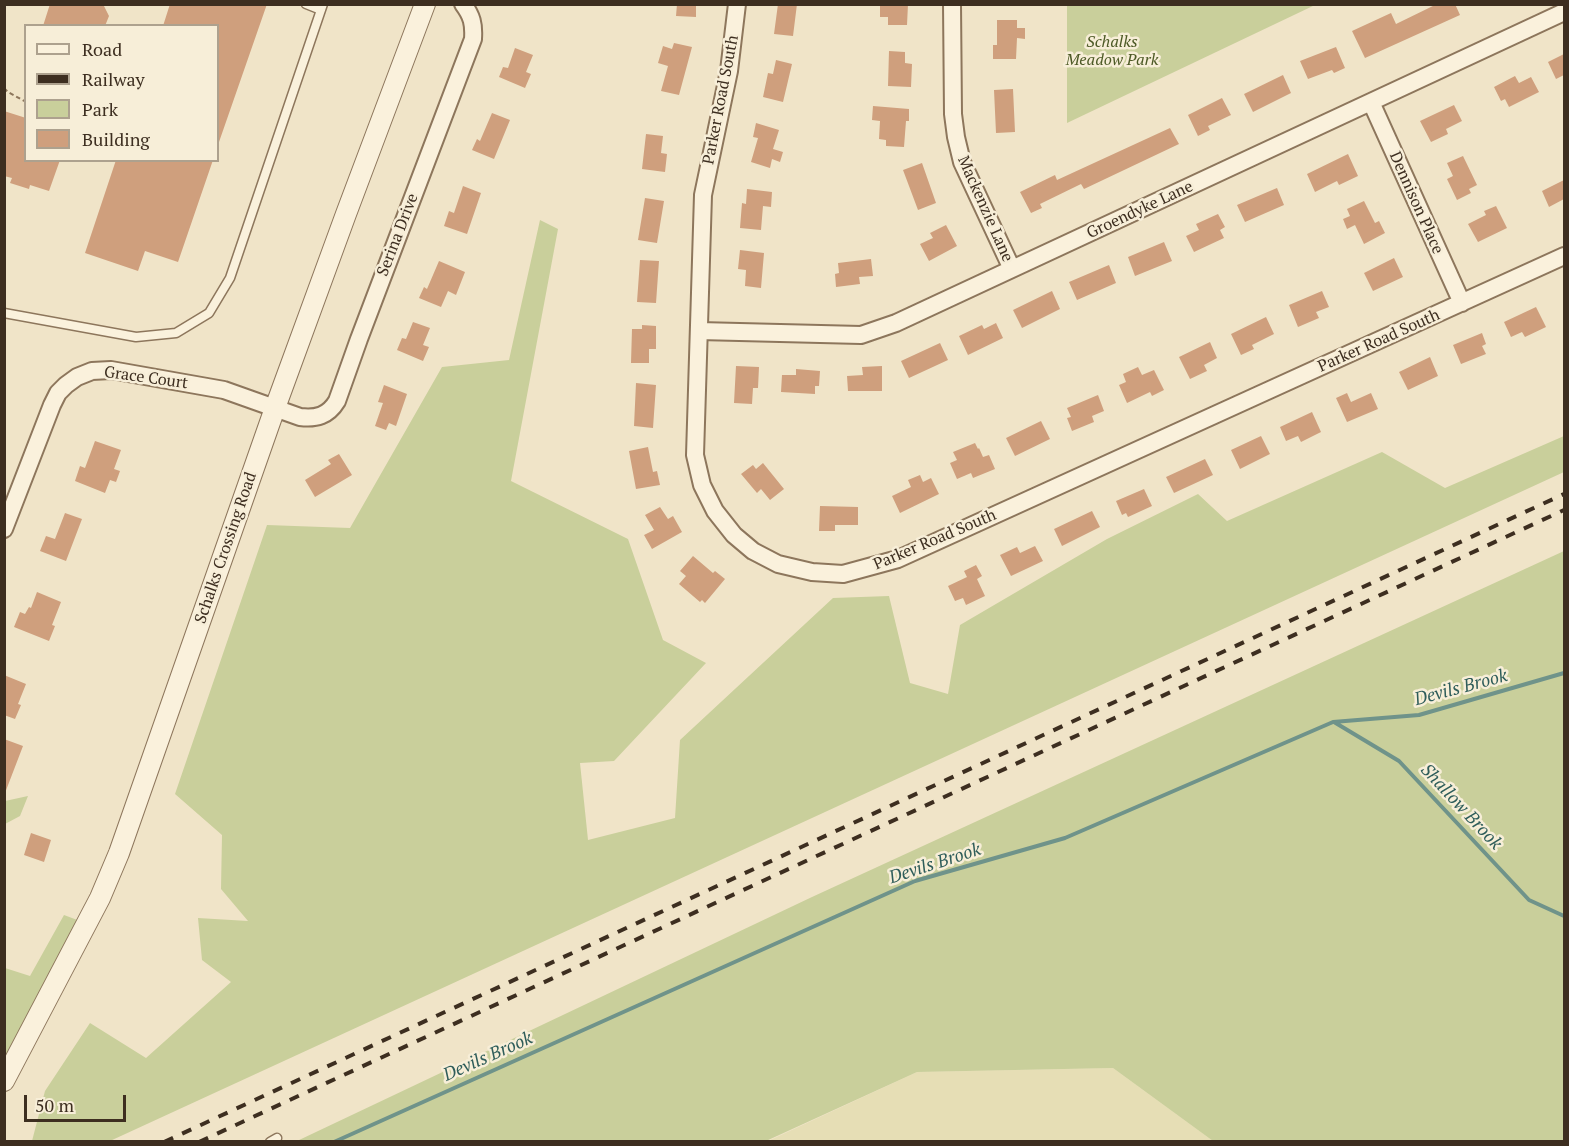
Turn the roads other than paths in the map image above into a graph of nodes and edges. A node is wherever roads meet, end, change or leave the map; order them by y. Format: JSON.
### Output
{"nodes":[{"id":1,"x":306,"y":4,"type":"edge"},
{"id":2,"x":425,"y":4,"type":"edge"},
{"id":3,"x":463,"y":4,"type":"edge"},
{"id":4,"x":737,"y":4,"type":"edge"},
{"id":5,"x":952,"y":4,"type":"edge"},
{"id":6,"x":322,"y":7,"type":"edge"},
{"id":7,"x":1564,"y":12,"type":"edge"},
{"id":8,"x":1371,"y":102,"type":"junction"},
{"id":9,"x":1564,"y":256,"type":"edge"},
{"id":10,"x":1011,"y":269,"type":"junction"},
{"id":11,"x":1462,"y":303,"type":"junction"},
{"id":12,"x":4,"y":313,"type":"edge"},
{"id":13,"x":699,"y":331,"type":"junction"},
{"id":14,"x":275,"y":408,"type":"junction"},
{"id":15,"x":4,"y":529,"type":"edge"},
{"id":16,"x":4,"y":1081,"type":"edge"}],
"edges":[{"from":1,"to":6,"type":"lane"},
{"from":2,"to":14,"type":"street","name":"Schalks Crossing Road"},
{"from":3,"to":14,"type":"street","name":"Serina Drive"},
{"from":4,"to":13,"type":"street","name":"Parker Road South"},
{"from":5,"to":10,"type":"street","name":"Mackenzie Lane"},
{"from":6,"to":12,"type":"lane"},
{"from":7,"to":8,"type":"street","name":"Groendyke Lane"},
{"from":8,"to":10,"type":"street","name":"Groendyke Lane"},
{"from":8,"to":11,"type":"street","name":"Dennison Place"},
{"from":9,"to":11,"type":"street","name":"Parker Road South"},
{"from":10,"to":13,"type":"street","name":"Groendyke Lane"},
{"from":11,"to":13,"type":"street","name":"Parker Road South"},
{"from":14,"to":15,"type":"street","name":"Grace Court"},
{"from":14,"to":16,"type":"street","name":"Schalks Crossing Road"}]}
